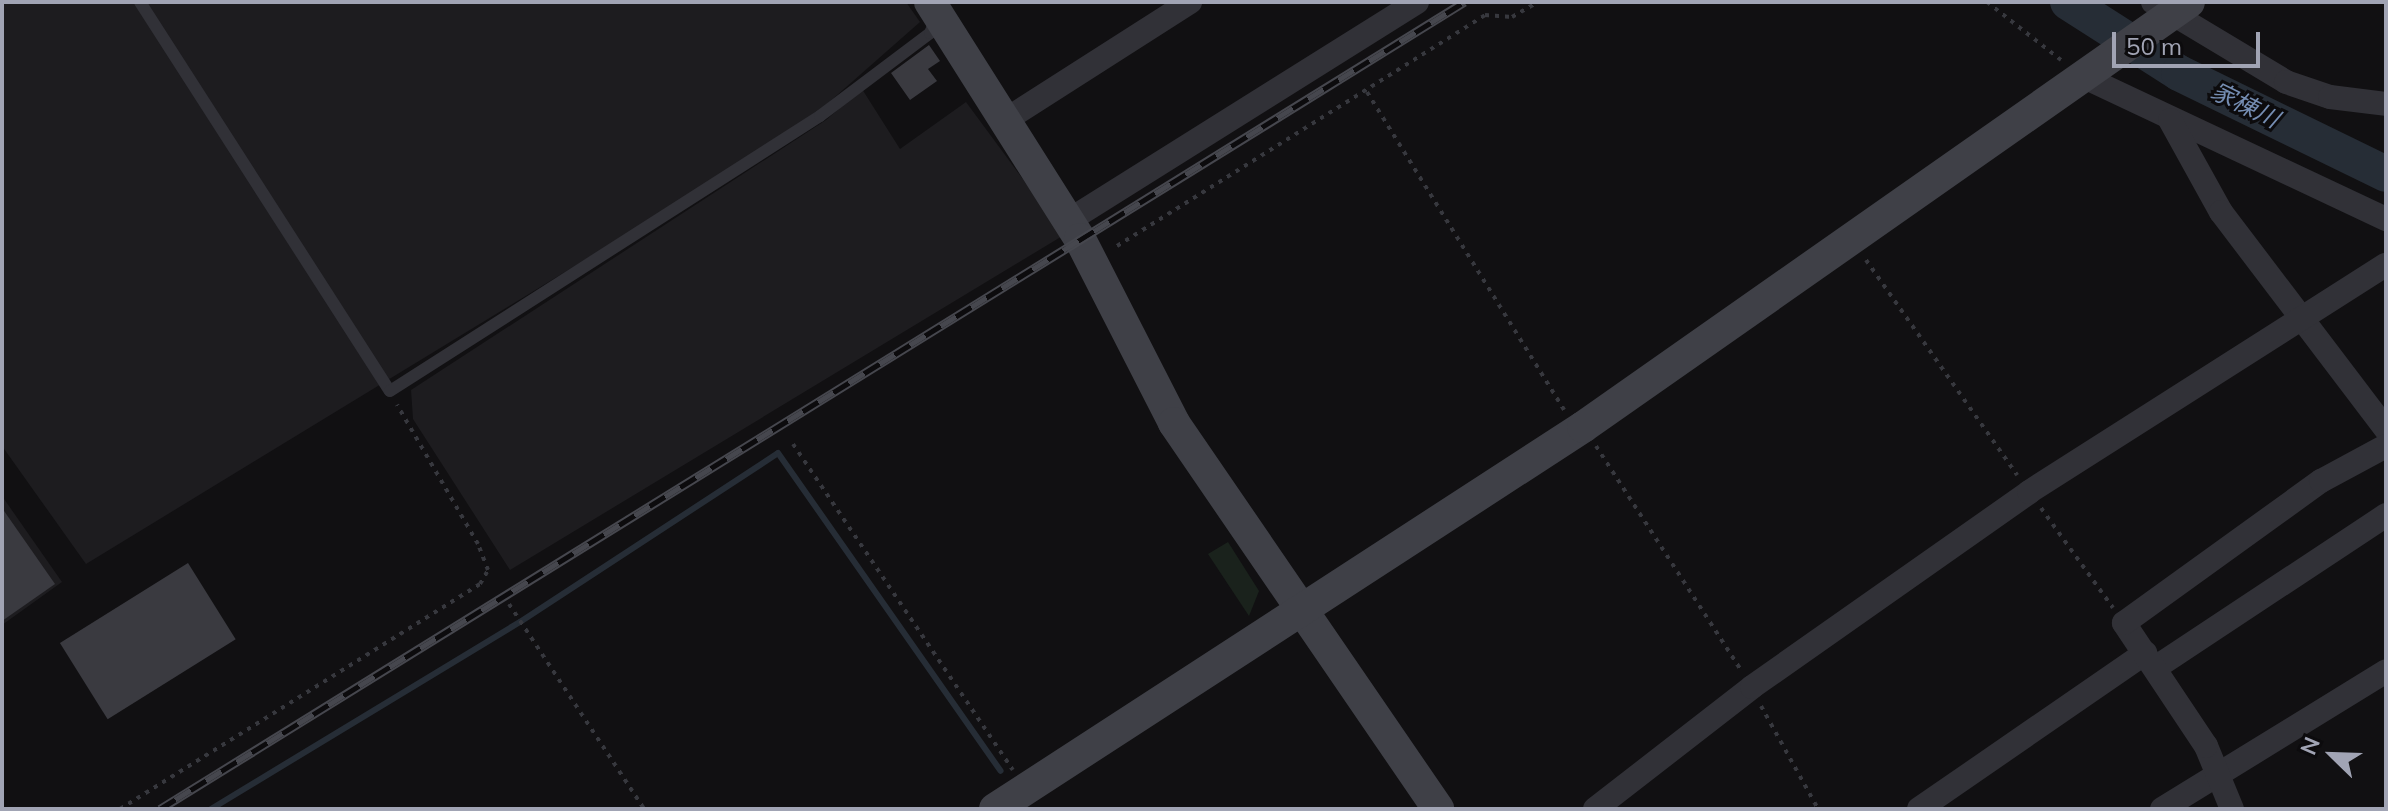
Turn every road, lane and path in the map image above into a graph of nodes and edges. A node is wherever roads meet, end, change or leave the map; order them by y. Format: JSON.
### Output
{"nodes":[{"id":1,"x":140,"y":2,"type":"edge"},
{"id":2,"x":1190,"y":2,"type":"edge"},
{"id":3,"x":1417,"y":2,"type":"edge"},
{"id":4,"x":1538,"y":2,"type":"edge"},
{"id":5,"x":1987,"y":2,"type":"edge"},
{"id":6,"x":939,"y":6,"type":"edge"},
{"id":7,"x":2170,"y":9,"type":"edge"},
{"id":8,"x":2088,"y":72,"type":"junction"},
{"id":9,"x":1367,"y":92,"type":"junction"},
{"id":10,"x":2386,"y":104,"type":"edge"},
{"id":11,"x":2170,"y":120,"type":"junction"},
{"id":12,"x":1004,"y":121,"type":"junction"},
{"id":13,"x":2386,"y":219,"type":"edge"},
{"id":14,"x":1068,"y":221,"type":"junction"},
{"id":15,"x":1850,"y":238,"type":"junction"},
{"id":16,"x":1117,"y":246,"type":"dead end"},
{"id":17,"x":2386,"y":265,"type":"edge"},
{"id":18,"x":2306,"y":320,"type":"junction"},
{"id":19,"x":390,"y":391,"type":"junction"},
{"id":20,"x":1583,"y":427,"type":"junction"},
{"id":21,"x":2386,"y":429,"type":"edge"},
{"id":22,"x":793,"y":444,"type":"dead end"},
{"id":23,"x":2386,"y":446,"type":"edge"},
{"id":24,"x":2029,"y":492,"type":"junction"},
{"id":25,"x":2386,"y":515,"type":"edge"},
{"id":26,"x":509,"y":604,"type":"dead end"},
{"id":27,"x":1305,"y":610,"type":"junction"},
{"id":28,"x":2124,"y":623,"type":"junction"},
{"id":29,"x":2150,"y":660,"type":"junction"},
{"id":30,"x":2386,"y":671,"type":"edge"},
{"id":31,"x":1752,"y":687,"type":"junction"},
{"id":32,"x":2215,"y":777,"type":"junction"},
{"id":33,"x":1026,"y":789,"type":"junction"},
{"id":34,"x":120,"y":809,"type":"edge"},
{"id":35,"x":644,"y":809,"type":"edge"},
{"id":36,"x":995,"y":809,"type":"edge"},
{"id":37,"x":1438,"y":809,"type":"edge"},
{"id":38,"x":1595,"y":809,"type":"edge"},
{"id":39,"x":1818,"y":809,"type":"edge"},
{"id":40,"x":1919,"y":809,"type":"edge"},
{"id":41,"x":2162,"y":809,"type":"edge"},
{"id":42,"x":2232,"y":809,"type":"edge"}],
"edges":[{"from":1,"to":19,"type":"lane"},
{"from":2,"to":12,"type":"street"},
{"from":3,"to":14,"type":"street"},
{"from":4,"to":9,"type":"path"},
{"from":5,"to":8,"type":"path"},
{"from":6,"to":12,"type":"street"},
{"from":6,"to":19,"type":"lane"},
{"from":7,"to":8,"type":"street"},
{"from":7,"to":10,"type":"street"},
{"from":8,"to":11,"type":"street"},
{"from":8,"to":15,"type":"street"},
{"from":9,"to":16,"type":"path"},
{"from":9,"to":20,"type":"path"},
{"from":11,"to":13,"type":"street"},
{"from":11,"to":18,"type":"street"},
{"from":12,"to":14,"type":"street"},
{"from":14,"to":27,"type":"street"},
{"from":15,"to":20,"type":"street"},
{"from":15,"to":24,"type":"path"},
{"from":17,"to":18,"type":"street"},
{"from":18,"to":21,"type":"street"},
{"from":18,"to":24,"type":"street"},
{"from":19,"to":34,"type":"path"},
{"from":20,"to":27,"type":"street"},
{"from":20,"to":31,"type":"path"},
{"from":22,"to":33,"type":"path"},
{"from":23,"to":28,"type":"street"},
{"from":24,"to":28,"type":"path"},
{"from":24,"to":31,"type":"street"},
{"from":25,"to":29,"type":"street"},
{"from":26,"to":35,"type":"path"},
{"from":27,"to":33,"type":"street"},
{"from":27,"to":37,"type":"street"},
{"from":28,"to":29,"type":"street"},
{"from":29,"to":32,"type":"street"},
{"from":29,"to":40,"type":"street"},
{"from":30,"to":32,"type":"street"},
{"from":31,"to":38,"type":"street"},
{"from":31,"to":39,"type":"path"},
{"from":32,"to":41,"type":"street"},
{"from":32,"to":42,"type":"street"},
{"from":33,"to":36,"type":"street"}]}
